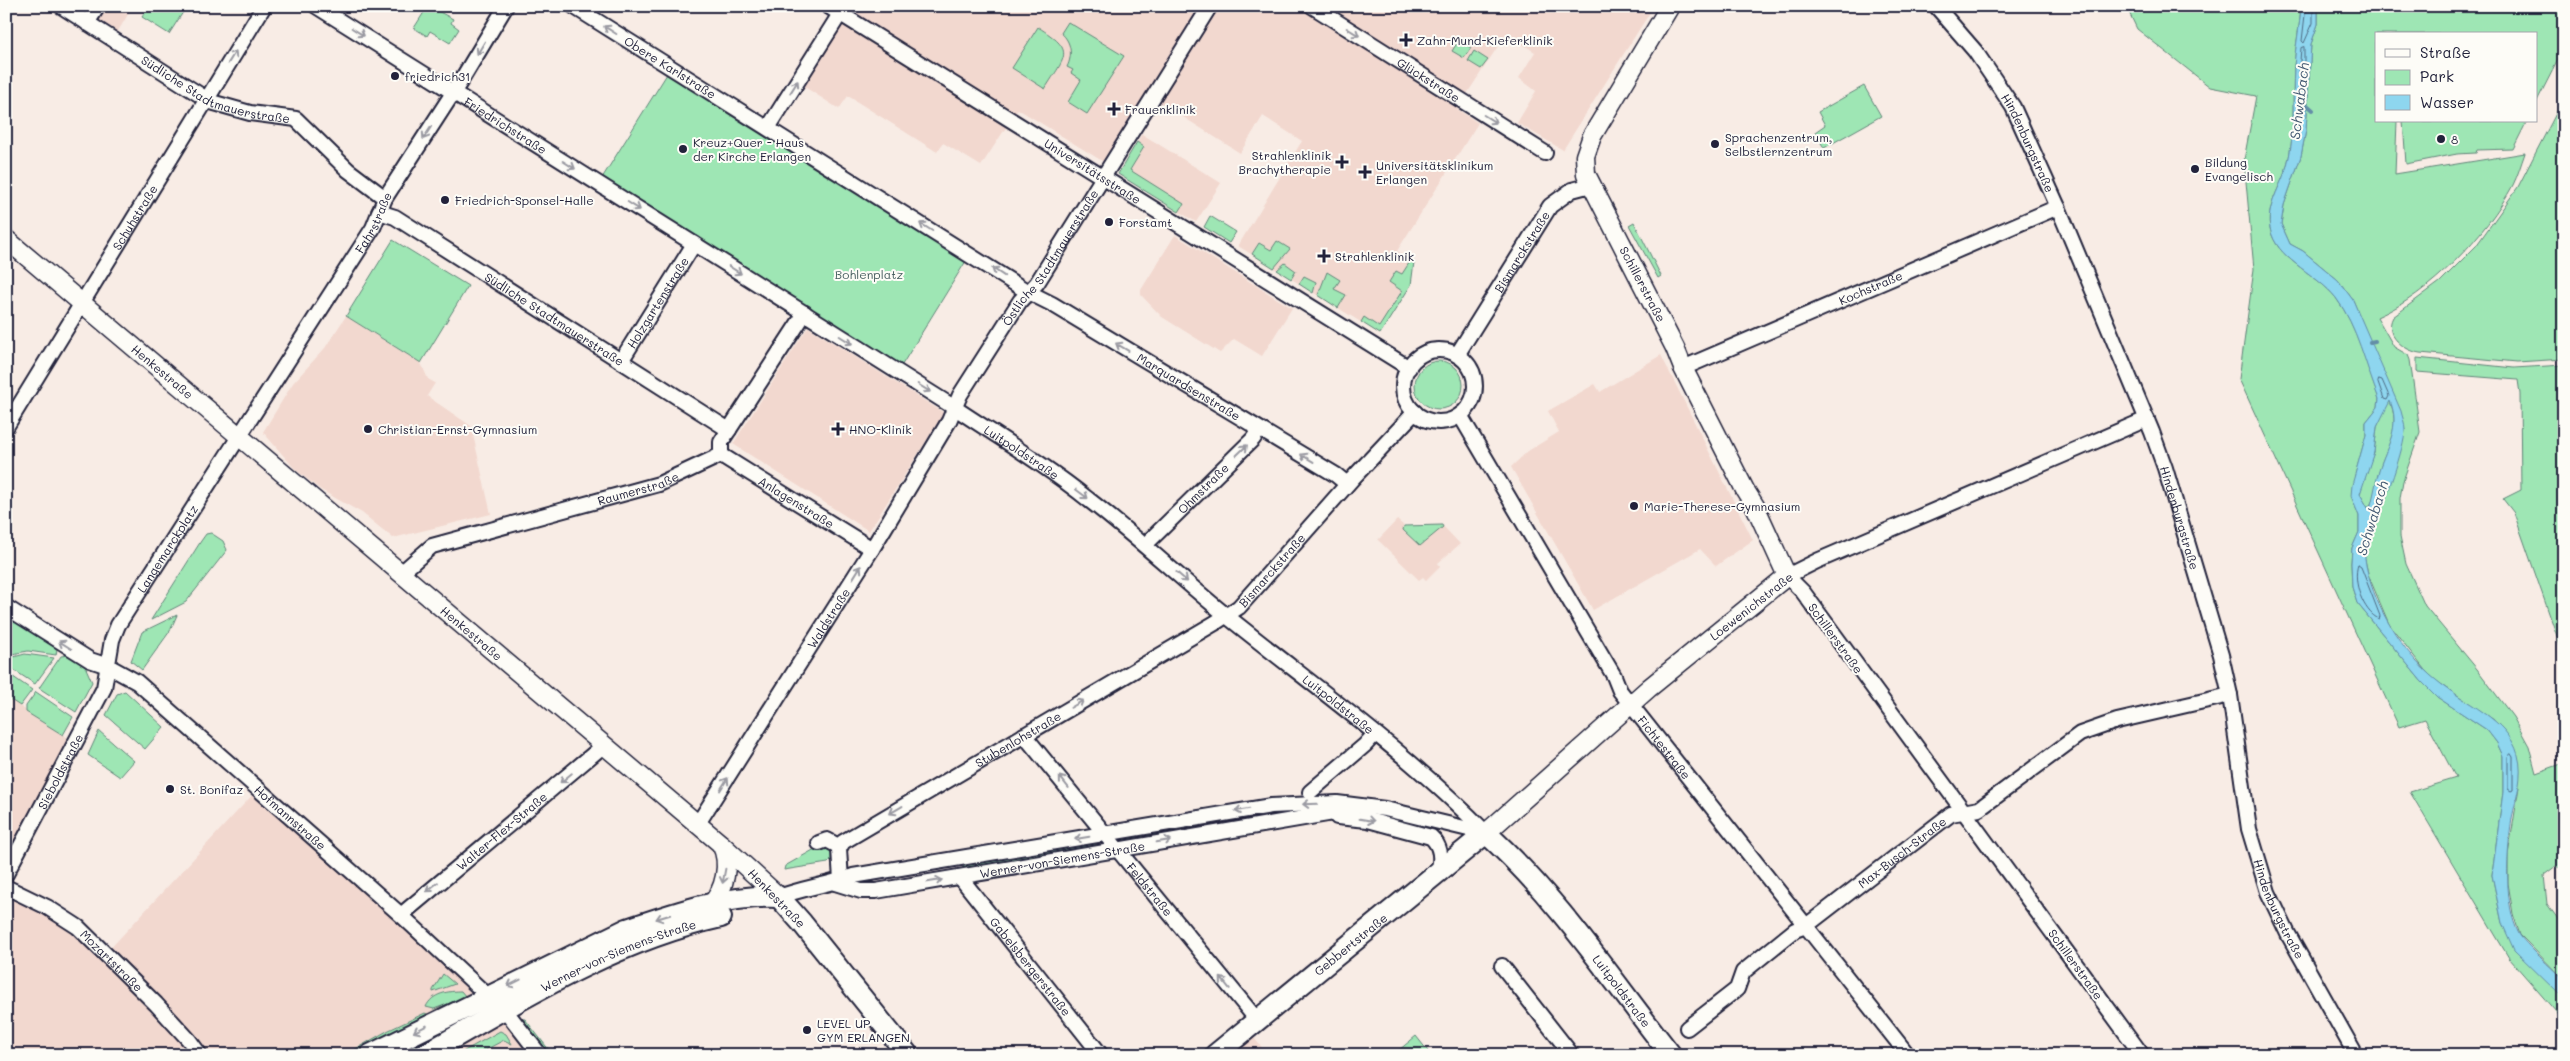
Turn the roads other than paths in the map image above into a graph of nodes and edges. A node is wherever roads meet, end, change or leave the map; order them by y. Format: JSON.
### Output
{"nodes":[{"id":1,"x":61,"y":6,"type":"edge"},
{"id":2,"x":98,"y":6,"type":"edge"},
{"id":3,"x":264,"y":6,"type":"edge"},
{"id":4,"x":316,"y":6,"type":"edge"},
{"id":5,"x":506,"y":6,"type":"edge"},
{"id":6,"x":573,"y":6,"type":"edge"},
{"id":7,"x":1210,"y":6,"type":"edge"},
{"id":8,"x":1312,"y":6,"type":"edge"},
{"id":9,"x":1670,"y":6,"type":"edge"},
{"id":10,"x":1936,"y":6,"type":"edge"},
{"id":11,"x":838,"y":9,"type":"edge"},
{"id":12,"x":87,"y":23,"type":"junction"},
{"id":13,"x":454,"y":92,"type":"junction"},
{"id":14,"x":206,"y":99,"type":"junction"},
{"id":15,"x":768,"y":128,"type":"junction"},
{"id":16,"x":1545,"y":153,"type":"dead end"},
{"id":17,"x":1104,"y":178,"type":"junction"},
{"id":18,"x":1591,"y":184,"type":"junction"},
{"id":19,"x":385,"y":198,"type":"junction"},
{"id":20,"x":2058,"y":207,"type":"junction"},
{"id":21,"x":379,"y":212,"type":"junction"},
{"id":22,"x":6,"y":239,"type":"edge"},
{"id":23,"x":694,"y":244,"type":"junction"},
{"id":24,"x":1028,"y":292,"type":"junction"},
{"id":25,"x":83,"y":304,"type":"junction"},
{"id":26,"x":805,"y":313,"type":"junction"},
{"id":27,"x":1457,"y":355,"type":"junction"},
{"id":28,"x":621,"y":361,"type":"junction"},
{"id":29,"x":1408,"y":368,"type":"junction"},
{"id":30,"x":1683,"y":368,"type":"junction"},
{"id":31,"x":955,"y":408,"type":"junction"},
{"id":32,"x":1415,"y":412,"type":"junction"},
{"id":33,"x":1460,"y":415,"type":"junction"},
{"id":34,"x":2146,"y":419,"type":"junction"},
{"id":35,"x":6,"y":427,"type":"edge"},
{"id":36,"x":729,"y":430,"type":"junction"},
{"id":37,"x":1259,"y":430,"type":"junction"},
{"id":38,"x":238,"y":436,"type":"junction"},
{"id":39,"x":721,"y":455,"type":"junction"},
{"id":40,"x":1347,"y":484,"type":"junction"},
{"id":41,"x":1145,"y":546,"type":"junction"},
{"id":42,"x":872,"y":549,"type":"junction"},
{"id":43,"x":401,"y":573,"type":"junction"},
{"id":44,"x":1787,"y":576,"type":"junction"},
{"id":45,"x":6,"y":607,"type":"edge"},
{"id":46,"x":1227,"y":616,"type":"junction"},
{"id":47,"x":108,"y":666,"type":"junction"},
{"id":48,"x":2230,"y":695,"type":"junction"},
{"id":49,"x":1630,"y":704,"type":"junction"},
{"id":50,"x":1375,"y":734,"type":"junction"},
{"id":51,"x":1024,"y":735,"type":"junction"},
{"id":52,"x":603,"y":746,"type":"junction"},
{"id":53,"x":1310,"y":792,"type":"dead end"},
{"id":54,"x":1366,"y":807,"type":"junction"},
{"id":55,"x":1963,"y":811,"type":"junction"},
{"id":56,"x":1290,"y":812,"type":"junction"},
{"id":57,"x":1318,"y":816,"type":"junction"},
{"id":58,"x":697,"y":825,"type":"junction"},
{"id":59,"x":1486,"y":833,"type":"junction"},
{"id":60,"x":1104,"y":835,"type":"junction"},
{"id":61,"x":819,"y":842,"type":"dead end"},
{"id":62,"x":721,"y":844,"type":"junction"},
{"id":63,"x":840,"y":847,"type":"junction"},
{"id":64,"x":1117,"y":849,"type":"junction"},
{"id":65,"x":1438,"y":872,"type":"junction"},
{"id":66,"x":6,"y":874,"type":"edge"},
{"id":67,"x":960,"y":877,"type":"junction"},
{"id":68,"x":838,"y":882,"type":"junction"},
{"id":69,"x":6,"y":887,"type":"edge"},
{"id":70,"x":779,"y":898,"type":"junction"},
{"id":71,"x":710,"y":905,"type":"junction"},
{"id":72,"x":401,"y":915,"type":"junction"},
{"id":73,"x":1806,"y":926,"type":"junction"},
{"id":74,"x":1502,"y":966,"type":"dead end"},
{"id":75,"x":489,"y":997,"type":"junction"},
{"id":76,"x":504,"y":1010,"type":"junction"},
{"id":77,"x":454,"y":1012,"type":"junction"},
{"id":78,"x":1257,"y":1020,"type":"junction"},
{"id":79,"x":1686,"y":1028,"type":"dead end"},
{"id":80,"x":465,"y":1032,"type":"junction"},
{"id":81,"x":1662,"y":1052,"type":"edge"},
{"id":82,"x":200,"y":1055,"type":"edge"},
{"id":83,"x":370,"y":1055,"type":"edge"},
{"id":84,"x":425,"y":1055,"type":"edge"},
{"id":85,"x":540,"y":1055,"type":"edge"},
{"id":86,"x":908,"y":1055,"type":"edge"},
{"id":87,"x":1101,"y":1055,"type":"edge"},
{"id":88,"x":1215,"y":1055,"type":"edge"},
{"id":89,"x":1572,"y":1055,"type":"edge"},
{"id":90,"x":1908,"y":1055,"type":"edge"},
{"id":91,"x":2142,"y":1055,"type":"edge"},
{"id":92,"x":2356,"y":1055,"type":"edge"}],
"edges":[{"from":1,"to":12,"type":"street","name":"Südliche Stadtmauerstraße"},
{"from":2,"to":12,"type":"street"},
{"from":14,"to":3,"type":"street","name":"Schuhstraße","one_way":true},
{"from":4,"to":13,"type":"street","name":"Friedrichstraße","one_way":true},
{"from":5,"to":13,"type":"street","name":"Fahrstraße","one_way":true},
{"from":15,"to":6,"type":"street","name":"Obere Karlstraße","one_way":true},
{"from":7,"to":17,"type":"street","name":"Östliche Stadtmauerstraße"},
{"from":8,"to":16,"type":"street","name":"Glückstraße","one_way":true},
{"from":9,"to":18,"type":"street"},
{"from":10,"to":20,"type":"street","name":"Hindenburgstraße"},
{"from":15,"to":11,"type":"street","one_way":true},
{"from":11,"to":17,"type":"street","name":"Universitätsstraße"},
{"from":12,"to":14,"type":"street","name":"Südliche Stadtmauerstraße"},
{"from":13,"to":19,"type":"street","name":"Fahrstraße","one_way":true},
{"from":13,"to":23,"type":"street","name":"Friedrichstraße","one_way":true},
{"from":14,"to":19,"type":"street","name":"Südliche Stadtmauerstraße"},
{"from":14,"to":25,"type":"street","name":"Schuhstraße"},
{"from":24,"to":15,"type":"street","one_way":true},
{"from":17,"to":24,"type":"street","name":"Östliche Stadtmauerstraße"},
{"from":17,"to":29,"type":"street","name":"Universitätsstraße"},
{"from":18,"to":27,"type":"street","name":"Bismarckstraße"},
{"from":18,"to":30,"type":"street","name":"Schillerstraße"},
{"from":19,"to":21,"type":"street","name":"Fahrstraße"},
{"from":20,"to":30,"type":"street","name":"Kochstraße"},
{"from":20,"to":34,"type":"street","name":"Hindenburgstraße"},
{"from":21,"to":28,"type":"street","name":"Südliche Stadtmauerstraße"},
{"from":21,"to":38,"type":"street","name":"Fahrstraße"},
{"from":22,"to":25,"type":"street","name":"Henkestraße"},
{"from":23,"to":26,"type":"street","one_way":true},
{"from":23,"to":28,"type":"street","name":"Holzgartenstraße"},
{"from":24,"to":31,"type":"street","name":"Östliche Stadtmauerstraße"},
{"from":37,"to":24,"type":"street","name":"Marquardsenstraße","one_way":true},
{"from":25,"to":35,"type":"street","name":"Schuhstraße"},
{"from":25,"to":38,"type":"street","name":"Henkestraße"},
{"from":26,"to":31,"type":"street","one_way":true},
{"from":26,"to":36,"type":"street"},
{"from":27,"to":29,"type":"street"},
{"from":27,"to":33,"type":"street"},
{"from":28,"to":36,"type":"street","name":"Südliche Stadtmauerstraße"},
{"from":29,"to":32,"type":"street"},
{"from":30,"to":44,"type":"street","name":"Schillerstraße"},
{"from":31,"to":41,"type":"street","name":"Luitpoldstraße","one_way":true},
{"from":31,"to":42,"type":"street","name":"Waldstraße"},
{"from":32,"to":33,"type":"street"},
{"from":32,"to":40,"type":"street","name":"Bismarckstraße"},
{"from":33,"to":49,"type":"street","name":"Fichtestraße"},
{"from":34,"to":44,"type":"street","name":"Loewenichstraße"},
{"from":34,"to":48,"type":"street","name":"Hindenburgstraße"},
{"from":36,"to":39,"type":"street"},
{"from":40,"to":37,"type":"street","name":"Marquardsenstraße","one_way":true},
{"from":41,"to":37,"type":"street","name":"Ohmstraße","one_way":true},
{"from":38,"to":43,"type":"street","name":"Henkestraße"},
{"from":38,"to":47,"type":"street","name":"Langemarckplatz"},
{"from":39,"to":42,"type":"street","name":"Anlagenstraße"},
{"from":39,"to":43,"type":"street","name":"Raumerstraße"},
{"from":40,"to":46,"type":"street","name":"Bismarckstraße"},
{"from":41,"to":46,"type":"street","name":"Luitpoldstraße","one_way":true},
{"from":58,"to":42,"type":"street","name":"Waldstraße","one_way":true},
{"from":43,"to":52,"type":"street","name":"Henkestraße"},
{"from":44,"to":49,"type":"street","name":"Loewenichstraße"},
{"from":44,"to":55,"type":"street","name":"Schillerstraße"},
{"from":47,"to":45,"type":"street","name":"Hofmannstraße","one_way":true},
{"from":46,"to":50,"type":"street","name":"Luitpoldstraße"},
{"from":51,"to":46,"type":"street","name":"Stubenlohstraße","one_way":true},
{"from":47,"to":66,"type":"street","name":"Sieboldstraße"},
{"from":47,"to":72,"type":"street","name":"Hofmannstraße"},
{"from":48,"to":55,"type":"street","name":"Max-Busch-Straße"},
{"from":48,"to":92,"type":"street","name":"Hindenburgstraße"},
{"from":49,"to":59,"type":"street","name":"Loewenichstraße"},
{"from":49,"to":73,"type":"street","name":"Fichtestraße"},
{"from":50,"to":53,"type":"street"},
{"from":50,"to":59,"type":"street","name":"Luitpoldstraße"},
{"from":60,"to":51,"type":"street","name":"Feldstraße","one_way":true},
{"from":51,"to":63,"type":"street","name":"Stubenlohstraße","one_way":true},
{"from":52,"to":58,"type":"street","name":"Henkestraße"},
{"from":52,"to":72,"type":"street","name":"Walter-Flex-Straße","one_way":true},
{"from":54,"to":56,"type":"street","name":"Werner-von-Siemens-Straße","one_way":true},
{"from":54,"to":57,"type":"street","name":"Werner-von-Siemens-Straße"},
{"from":54,"to":59,"type":"street","name":"Werner-von-Siemens-Straße"},
{"from":55,"to":73,"type":"street","name":"Max-Busch-Straße"},
{"from":55,"to":91,"type":"street","name":"Schillerstraße"},
{"from":56,"to":57,"type":"street","name":"Werner-von-Siemens-Straße"},
{"from":56,"to":60,"type":"street","name":"Werner-von-Siemens-Straße","one_way":true},
{"from":64,"to":56,"type":"street","name":"Werner-von-Siemens-Straße","one_way":true},
{"from":57,"to":65,"type":"street","name":"Werner-von-Siemens-Straße","one_way":true},
{"from":58,"to":62,"type":"street","name":"Henkestraße"},
{"from":59,"to":65,"type":"main road","name":"Gebbertstraße"},
{"from":59,"to":81,"type":"main road","name":"Luitpoldstraße"},
{"from":60,"to":64,"type":"street","name":"Feldstraße"},
{"from":60,"to":68,"type":"street","name":"Werner-von-Siemens-Straße","one_way":true},
{"from":61,"to":63,"type":"street"},
{"from":62,"to":70,"type":"street","name":"Henkestraße"},
{"from":62,"to":71,"type":"street","one_way":true},
{"from":63,"to":68,"type":"street"},
{"from":64,"to":67,"type":"street","name":"Werner-von-Siemens-Straße"},
{"from":78,"to":64,"type":"street","name":"Feldstraße","one_way":true},
{"from":65,"to":78,"type":"main road","name":"Gebbertstraße"},
{"from":68,"to":67,"type":"street","name":"Werner-von-Siemens-Straße","one_way":true},
{"from":67,"to":87,"type":"street","name":"Gabelsbergerstraße"},
{"from":68,"to":70,"type":"street","name":"Werner-von-Siemens-Straße"},
{"from":69,"to":82,"type":"street","name":"Mozartstraße"},
{"from":70,"to":71,"type":"main road","name":"Werner-von-Siemens-Straße"},
{"from":70,"to":76,"type":"main road","name":"Werner-von-Siemens-Straße"},
{"from":70,"to":86,"type":"main road","name":"Henkestraße"},
{"from":71,"to":75,"type":"main road","name":"Werner-von-Siemens-Straße","one_way":true},
{"from":72,"to":75,"type":"street","name":"Hofmannstraße"},
{"from":73,"to":79,"type":"street","name":"Max-Busch-Straße"},
{"from":73,"to":90,"type":"street","name":"Fichtestraße"},
{"from":74,"to":89,"type":"street"},
{"from":75,"to":77,"type":"main road","name":"Werner-von-Siemens-Straße"},
{"from":76,"to":80,"type":"main road","name":"Werner-von-Siemens-Straße"},
{"from":76,"to":85,"type":"street"},
{"from":77,"to":80,"type":"main road"},
{"from":77,"to":83,"type":"main road","name":"Werner-von-Siemens-Straße","one_way":true},
{"from":78,"to":88,"type":"main road","name":"Gebbertstraße"},
{"from":80,"to":84,"type":"main road","name":"Werner-von-Siemens-Straße"}]}
